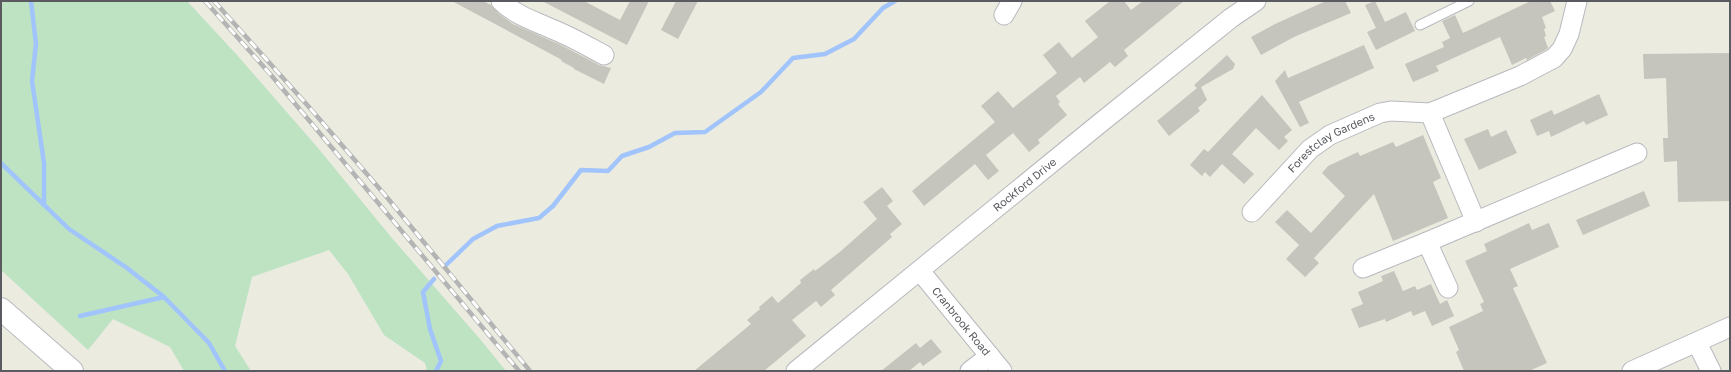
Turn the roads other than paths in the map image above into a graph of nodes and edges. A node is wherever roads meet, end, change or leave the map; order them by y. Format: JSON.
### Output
{"nodes":[{"id":1,"x":501,"y":1,"type":"edge"},
{"id":2,"x":1256,"y":1,"type":"edge"},
{"id":3,"x":1469,"y":1,"type":"edge"},
{"id":4,"x":1577,"y":1,"type":"edge"},
{"id":5,"x":1420,"y":25,"type":"dead end"},
{"id":6,"x":604,"y":55,"type":"dead end"},
{"id":7,"x":1430,"y":113,"type":"junction"},
{"id":8,"x":1637,"y":153,"type":"dead end"},
{"id":9,"x":1252,"y":212,"type":"dead end"},
{"id":10,"x":1476,"y":222,"type":"junction"},
{"id":11,"x":1427,"y":242,"type":"junction"},
{"id":12,"x":1363,"y":268,"type":"dead end"},
{"id":13,"x":920,"y":271,"type":"junction"},
{"id":14,"x":1448,"y":288,"type":"dead end"},
{"id":15,"x":1,"y":308,"type":"edge"},
{"id":16,"x":1730,"y":327,"type":"edge"},
{"id":17,"x":1697,"y":343,"type":"junction"},
{"id":18,"x":990,"y":356,"type":"junction"},
{"id":19,"x":72,"y":371,"type":"edge"},
{"id":20,"x":796,"y":371,"type":"edge"},
{"id":21,"x":970,"y":371,"type":"edge"},
{"id":22,"x":1002,"y":371,"type":"edge"},
{"id":23,"x":1632,"y":371,"type":"edge"},
{"id":24,"x":1712,"y":371,"type":"edge"}],
"edges":[{"from":1,"to":6,"type":"street"},
{"from":2,"to":13,"type":"street","name":"Rockford Drive"},
{"from":3,"to":5,"type":"lane"},
{"from":4,"to":7,"type":"street","name":"Forestclay Gardens"},
{"from":7,"to":9,"type":"street","name":"Forestclay Gardens"},
{"from":7,"to":10,"type":"street"},
{"from":8,"to":10,"type":"street"},
{"from":10,"to":11,"type":"street"},
{"from":11,"to":12,"type":"street"},
{"from":11,"to":14,"type":"street"},
{"from":13,"to":18,"type":"street","name":"Cranbrook Road"},
{"from":13,"to":20,"type":"street","name":"Rockford Drive"},
{"from":15,"to":19,"type":"street"},
{"from":16,"to":17,"type":"street"},
{"from":17,"to":23,"type":"street"},
{"from":17,"to":24,"type":"street"},
{"from":18,"to":21,"type":"street"},
{"from":18,"to":22,"type":"street","name":"Cranbrook Road"}]}
